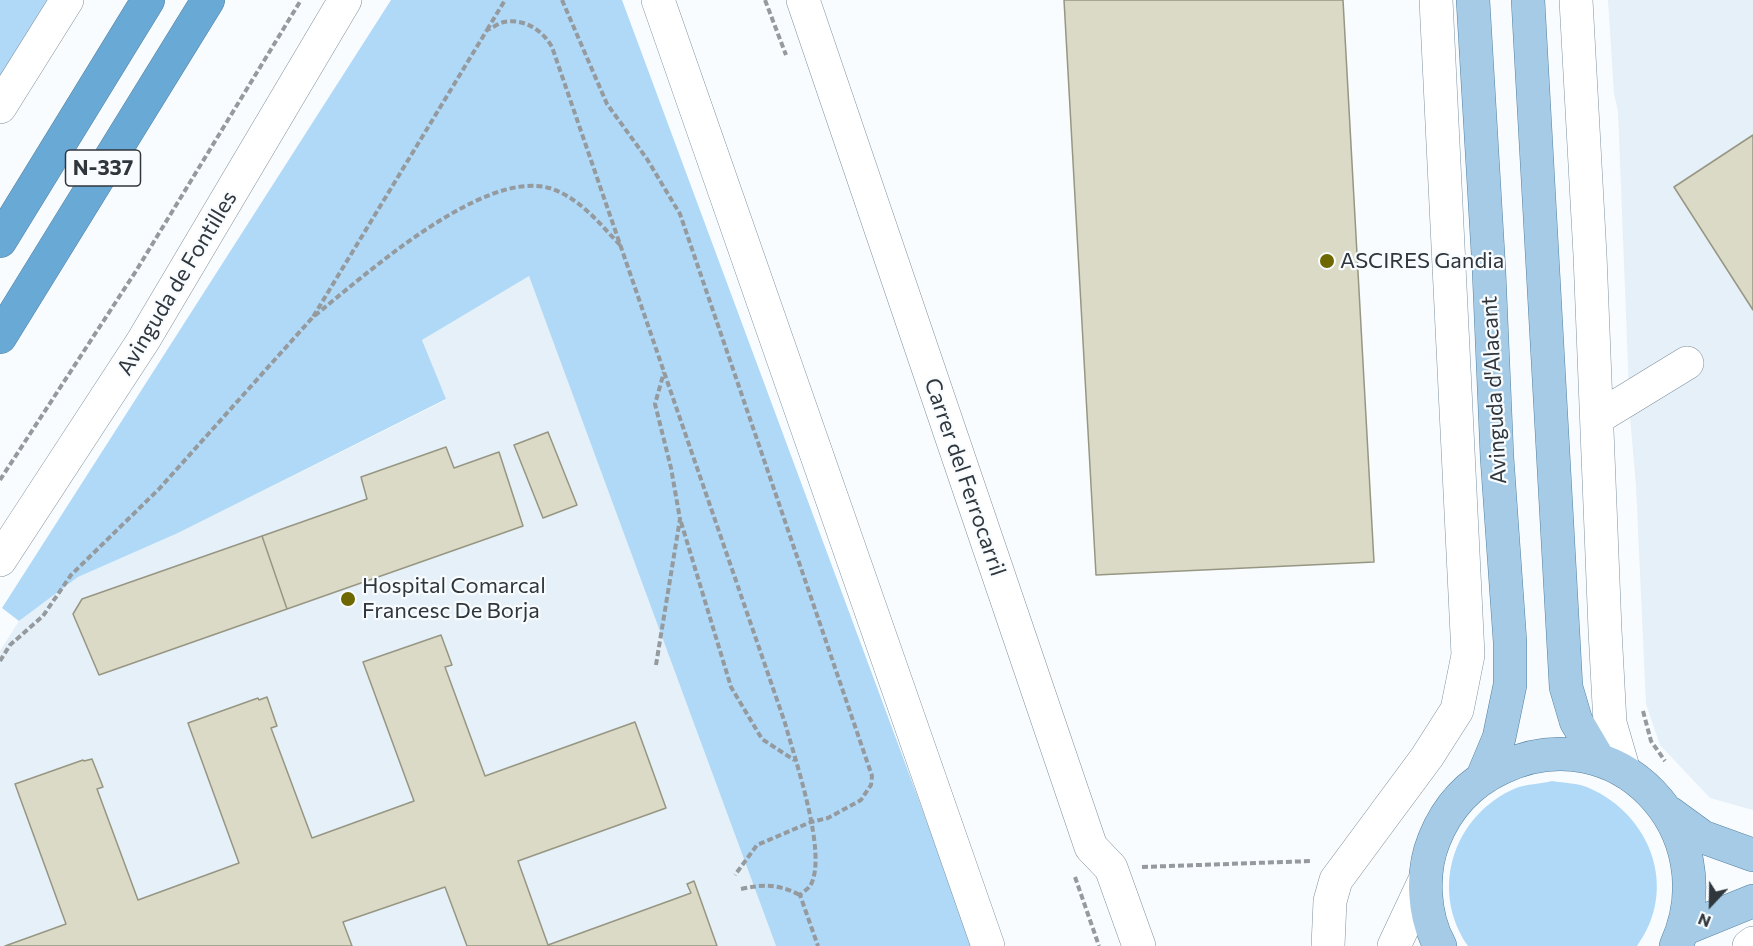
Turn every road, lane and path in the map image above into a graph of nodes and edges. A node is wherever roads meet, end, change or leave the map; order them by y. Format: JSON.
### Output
{"nodes":[{"id":1,"x":67,"y":0,"type":"edge"},
{"id":2,"x":148,"y":0,"type":"edge"},
{"id":3,"x":208,"y":0,"type":"edge"},
{"id":4,"x":301,"y":0,"type":"edge"},
{"id":5,"x":345,"y":0,"type":"edge"},
{"id":6,"x":505,"y":0,"type":"edge"},
{"id":7,"x":562,"y":0,"type":"edge"},
{"id":8,"x":658,"y":0,"type":"edge"},
{"id":9,"x":803,"y":0,"type":"edge"},
{"id":10,"x":1436,"y":0,"type":"edge"},
{"id":11,"x":1473,"y":0,"type":"edge"},
{"id":12,"x":1528,"y":0,"type":"edge"},
{"id":13,"x":1576,"y":0,"type":"edge"},
{"id":14,"x":487,"y":30,"type":"junction"},
{"id":15,"x":0,"y":107,"type":"edge"},
{"id":16,"x":0,"y":241,"type":"edge"},
{"id":17,"x":620,"y":245,"type":"junction"},
{"id":18,"x":313,"y":318,"type":"junction"},
{"id":19,"x":5,"y":332,"type":"edge"},
{"id":20,"x":1687,"y":363,"type":"dead end"},
{"id":21,"x":664,"y":371,"type":"junction"},
{"id":22,"x":1457,"y":406,"type":"junction"},
{"id":23,"x":1597,"y":418,"type":"junction"},
{"id":24,"x":1497,"y":457,"type":"junction"},
{"id":25,"x":0,"y":480,"type":"edge"},
{"id":26,"x":680,"y":519,"type":"junction"},
{"id":27,"x":0,"y":560,"type":"edge"},
{"id":28,"x":0,"y":662,"type":"edge"},
{"id":29,"x":656,"y":665,"type":"dead end"},
{"id":30,"x":794,"y":760,"type":"junction"},
{"id":31,"x":1611,"y":766,"type":"junction"},
{"id":32,"x":1483,"y":776,"type":"junction"},
{"id":33,"x":1666,"y":809,"type":"junction"},
{"id":34,"x":811,"y":822,"type":"junction"},
{"id":35,"x":1753,"y":855,"type":"edge"},
{"id":36,"x":735,"y":875,"type":"dead end"},
{"id":37,"x":1425,"y":880,"type":"junction"},
{"id":38,"x":741,"y":889,"type":"dead end"},
{"id":39,"x":800,"y":895,"type":"junction"},
{"id":40,"x":1753,"y":902,"type":"edge"},
{"id":41,"x":1680,"y":938,"type":"edge"},
{"id":42,"x":1753,"y":943,"type":"edge"},
{"id":43,"x":818,"y":946,"type":"edge"},
{"id":44,"x":988,"y":946,"type":"edge"},
{"id":45,"x":1139,"y":946,"type":"edge"},
{"id":46,"x":1328,"y":946,"type":"edge"},
{"id":47,"x":1394,"y":946,"type":"edge"},
{"id":48,"x":1440,"y":946,"type":"edge"},
{"id":49,"x":1749,"y":946,"type":"edge"}],
"edges":[{"from":1,"to":15,"type":"street"},
{"from":2,"to":16,"type":"highway","number":"N-337"},
{"from":3,"to":19,"type":"highway","number":"N-337"},
{"from":4,"to":25,"type":"path"},
{"from":5,"to":27,"type":"street","name":"Avinguda de Fontilles"},
{"from":6,"to":14,"type":"path"},
{"from":7,"to":34,"type":"path"},
{"from":8,"to":44,"type":"street"},
{"from":9,"to":45,"type":"street","name":"Carrer del Ferrocarril"},
{"from":10,"to":22,"type":"street","name":"Avinguda d'Alacant"},
{"from":11,"to":24,"type":"main road","name":"Avinguda d'Alacant"},
{"from":12,"to":31,"type":"main road"},
{"from":13,"to":23,"type":"street"},
{"from":14,"to":17,"type":"path"},
{"from":14,"to":18,"type":"path"},
{"from":17,"to":18,"type":"path"},
{"from":17,"to":21,"type":"path"},
{"from":18,"to":28,"type":"path"},
{"from":20,"to":23,"type":"street"},
{"from":21,"to":26,"type":"path"},
{"from":21,"to":30,"type":"path"},
{"from":22,"to":24,"type":"street"},
{"from":22,"to":46,"type":"street","name":"Avinguda d'Alacant"},
{"from":23,"to":31,"type":"street"},
{"from":24,"to":32,"type":"main road","name":"Avinguda d'Alacant"},
{"from":26,"to":29,"type":"path"},
{"from":26,"to":30,"type":"path"},
{"from":30,"to":34,"type":"path"},
{"from":31,"to":32,"type":"main road"},
{"from":31,"to":33,"type":"main road"},
{"from":32,"to":37,"type":"main road"},
{"from":33,"to":35,"type":"main road"},
{"from":33,"to":41,"type":"main road"},
{"from":34,"to":36,"type":"path"},
{"from":34,"to":39,"type":"path"},
{"from":37,"to":47,"type":"street"},
{"from":37,"to":48,"type":"main road"},
{"from":38,"to":39,"type":"path"},
{"from":39,"to":43,"type":"path"},
{"from":40,"to":41,"type":"main road"},
{"from":42,"to":49,"type":"street"}]}
